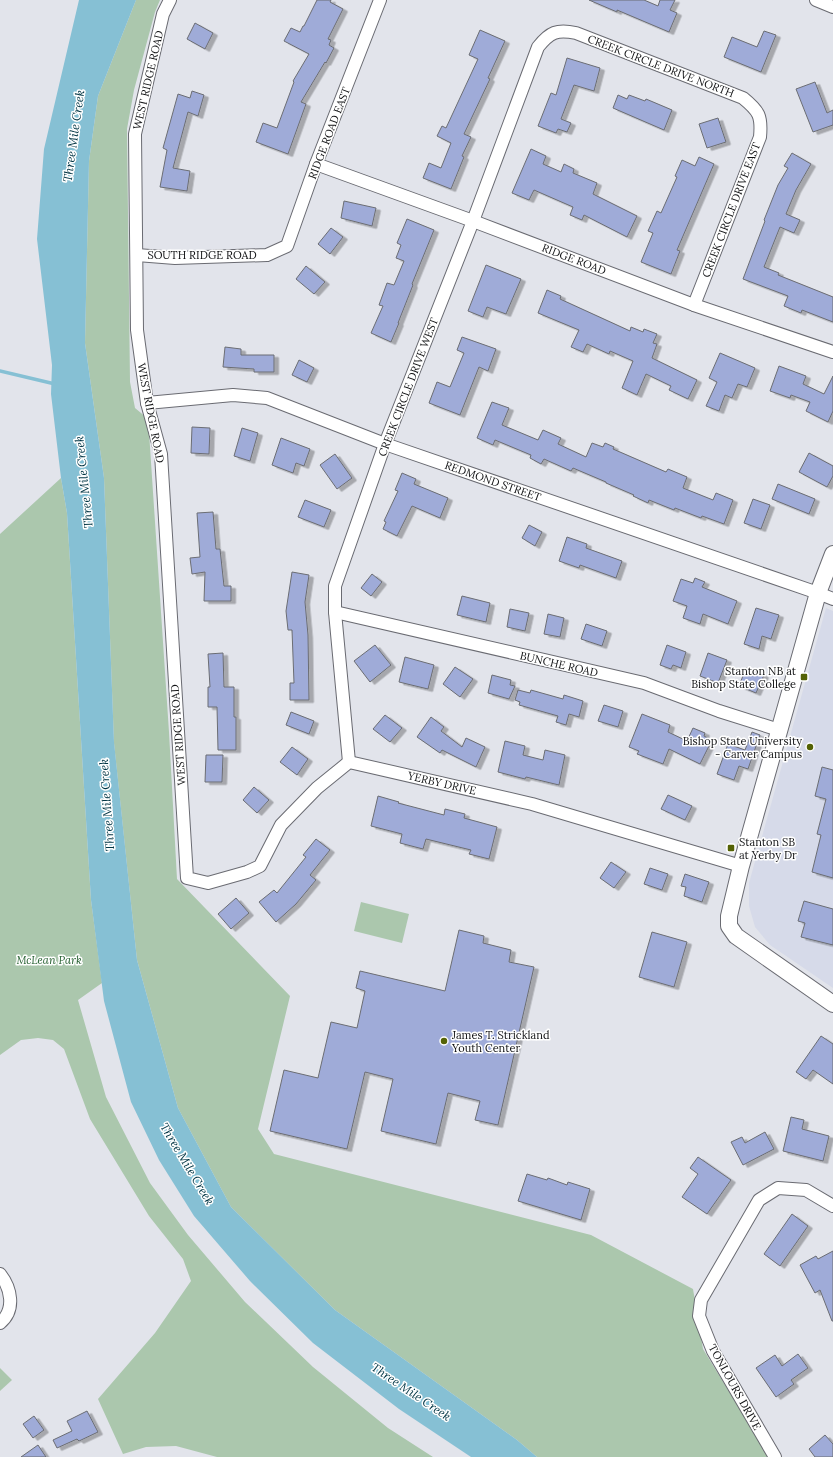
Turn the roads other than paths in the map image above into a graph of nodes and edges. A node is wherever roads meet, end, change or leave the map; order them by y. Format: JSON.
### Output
{"nodes":[{"id":1,"x":170,"y":0,"type":"edge"},
{"id":2,"x":380,"y":0,"type":"edge"},
{"id":3,"x":816,"y":0,"type":"edge"},
{"id":4,"x":833,"y":7,"type":"edge"},
{"id":5,"x":556,"y":32,"type":"joint"},
{"id":6,"x":758,"y":114,"type":"joint"},
{"id":7,"x":316,"y":164,"type":"junction"},
{"id":8,"x":473,"y":221,"type":"junction"},
{"id":9,"x":137,"y":255,"type":"junction"},
{"id":10,"x":267,"y":255,"type":"joint"},
{"id":11,"x":694,"y":305,"type":"junction"},
{"id":12,"x":833,"y":352,"type":"edge"},
{"id":13,"x":147,"y":403,"type":"junction"},
{"id":14,"x":385,"y":444,"type":"junction"},
{"id":15,"x":833,"y":554,"type":"edge"},
{"id":16,"x":818,"y":593,"type":"junction"},
{"id":17,"x":833,"y":599,"type":"edge"},
{"id":18,"x":335,"y":612,"type":"junction"},
{"id":19,"x":779,"y":730,"type":"junction"},
{"id":20,"x":349,"y":762,"type":"junction"},
{"id":21,"x":741,"y":866,"type":"junction"},
{"id":22,"x":833,"y":1004,"type":"edge"},
{"id":23,"x":833,"y":1206,"type":"edge"},
{"id":24,"x":0,"y":1274,"type":"edge"},
{"id":25,"x":0,"y":1323,"type":"edge"},
{"id":26,"x":775,"y":1457,"type":"edge"}],
"edges":[{"from":1,"to":9,"type":"street","name":"WEST RIDGE ROAD"},
{"from":2,"to":7,"type":"street","name":"RIDGE ROAD EAST"},
{"from":3,"to":4,"type":"street"},
{"from":5,"to":6,"type":"street","name":"CREEK CIRCLE DRIVE NORTH"},
{"from":5,"to":8,"type":"street","name":"CREEK CIRCLE DRIVE WEST"},
{"from":6,"to":11,"type":"street","name":"CREEK CIRCLE DRIVE EAST"},
{"from":7,"to":8,"type":"street","name":"RIDGE ROAD"},
{"from":7,"to":10,"type":"street","name":"RIDGE ROAD EAST"},
{"from":8,"to":11,"type":"street","name":"RIDGE ROAD"},
{"from":8,"to":14,"type":"street","name":"CREEK CIRCLE DRIVE WEST"},
{"from":9,"to":10,"type":"street","name":"SOUTH RIDGE ROAD"},
{"from":9,"to":13,"type":"street","name":"WEST RIDGE ROAD"},
{"from":11,"to":12,"type":"street","name":"RIDGE ROAD"},
{"from":13,"to":14,"type":"street","name":"REDMOND STREET"},
{"from":13,"to":20,"type":"street","name":"WEST RIDGE ROAD"},
{"from":14,"to":16,"type":"street","name":"REDMOND STREET"},
{"from":14,"to":18,"type":"street","name":"CREEK CIRCLE DRIVE WEST"},
{"from":15,"to":16,"type":"street"},
{"from":16,"to":17,"type":"street","name":"REDMOND STREET"},
{"from":16,"to":19,"type":"street"},
{"from":18,"to":19,"type":"street","name":"BUNCHE ROAD"},
{"from":18,"to":20,"type":"street","name":"CREEK CIRCLE DRIVE WEST"},
{"from":19,"to":21,"type":"street"},
{"from":20,"to":21,"type":"street","name":"YERBY DRIVE"},
{"from":21,"to":22,"type":"street"},
{"from":23,"to":26,"type":"street","name":"TONLOURS DRIVE"},
{"from":24,"to":25,"type":"street"}]}
